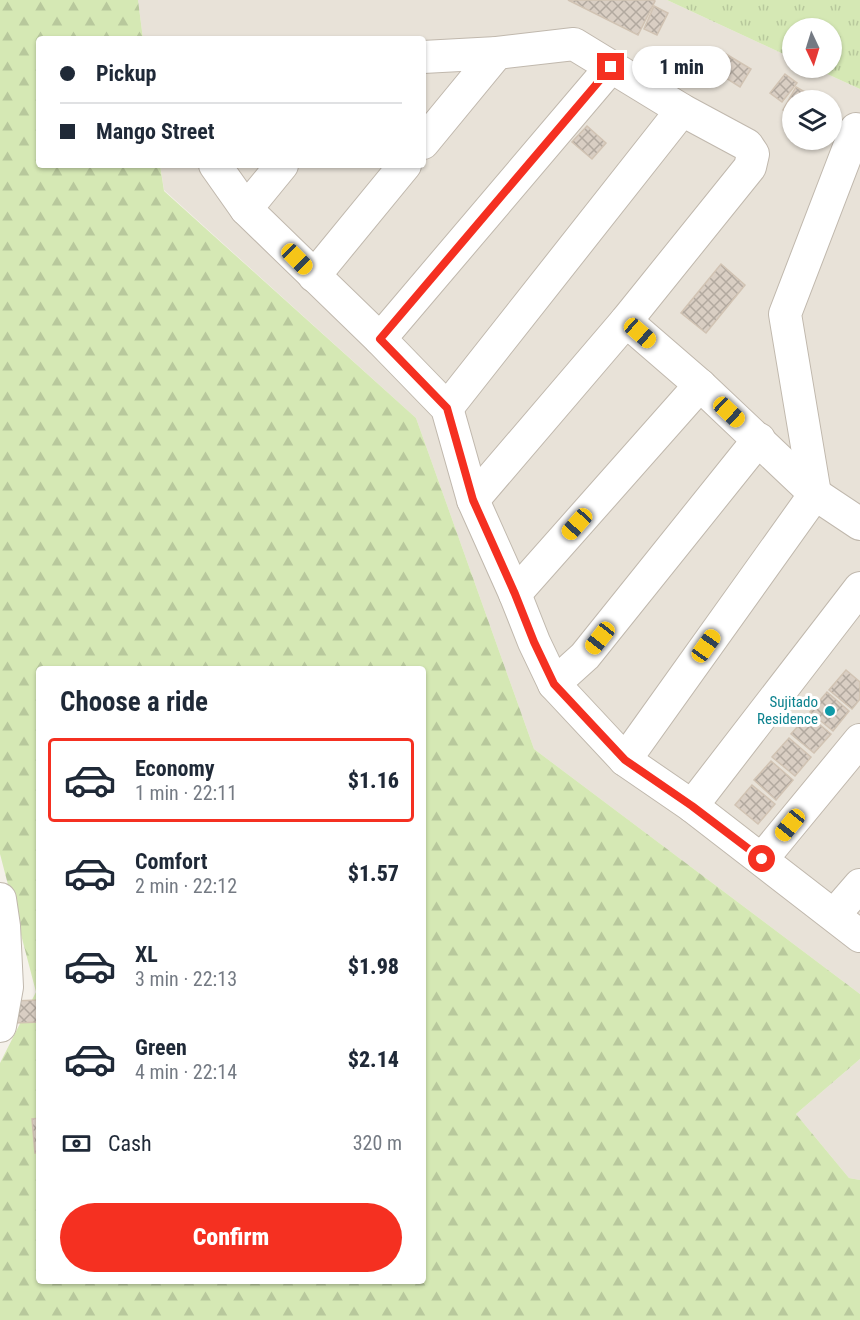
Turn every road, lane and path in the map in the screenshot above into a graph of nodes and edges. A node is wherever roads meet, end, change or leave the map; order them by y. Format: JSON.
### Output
{"nodes":[{"id":1,"x":498,"y":53,"type":"junction"},
{"id":2,"x":426,"y":57,"type":"edge"},
{"id":3,"x":611,"y":67,"type":"junction"},
{"id":4,"x":682,"y":110,"type":"junction"},
{"id":5,"x":856,"y":129,"type":"dead end"},
{"id":6,"x":426,"y":139,"type":"edge"},
{"id":7,"x":217,"y":168,"type":"edge"},
{"id":8,"x":279,"y":168,"type":"edge"},
{"id":9,"x":403,"y":168,"type":"edge"},
{"id":10,"x":246,"y":208,"type":"junction"},
{"id":11,"x":314,"y":276,"type":"junction"},
{"id":12,"x":626,"y":321,"type":"junction"},
{"id":13,"x":380,"y":339,"type":"junction"},
{"id":14,"x":700,"y":385,"type":"junction"},
{"id":15,"x":447,"y":408,"type":"junction"},
{"id":16,"x":759,"y":439,"type":"junction"},
{"id":17,"x":815,"y":494,"type":"junction"},
{"id":18,"x":473,"y":500,"type":"junction"},
{"id":19,"x":860,"y":524,"type":"edge"},
{"id":20,"x":860,"y":588,"type":"edge"},
{"id":21,"x":515,"y":594,"type":"junction"},
{"id":22,"x":554,"y":684,"type":"junction"},
{"id":23,"x":860,"y":740,"type":"edge"},
{"id":24,"x":625,"y":760,"type":"junction"},
{"id":25,"x":692,"y":806,"type":"junction"},
{"id":26,"x":762,"y":859,"type":"junction"},
{"id":27,"x":860,"y":885,"type":"edge"},
{"id":28,"x":0,"y":899,"type":"edge"},
{"id":29,"x":834,"y":915,"type":"junction"},
{"id":30,"x":860,"y":936,"type":"edge"},
{"id":31,"x":0,"y":1026,"type":"edge"}],
"edges":[{"from":1,"to":2,"type":"street"},
{"from":1,"to":3,"type":"street"},
{"from":1,"to":6,"type":"street"},
{"from":3,"to":4,"type":"street"},
{"from":3,"to":13,"type":"street"},
{"from":4,"to":12,"type":"street"},
{"from":4,"to":15,"type":"street"},
{"from":5,"to":17,"type":"street"},
{"from":7,"to":10,"type":"street"},
{"from":8,"to":10,"type":"street"},
{"from":9,"to":11,"type":"street"},
{"from":10,"to":11,"type":"street"},
{"from":11,"to":13,"type":"street"},
{"from":12,"to":14,"type":"street"},
{"from":12,"to":18,"type":"street"},
{"from":13,"to":15,"type":"street"},
{"from":14,"to":16,"type":"street"},
{"from":14,"to":21,"type":"street"},
{"from":15,"to":18,"type":"street"},
{"from":16,"to":17,"type":"street"},
{"from":16,"to":22,"type":"street"},
{"from":17,"to":19,"type":"street"},
{"from":17,"to":24,"type":"street"},
{"from":18,"to":21,"type":"street"},
{"from":20,"to":25,"type":"street"},
{"from":21,"to":22,"type":"street"},
{"from":22,"to":24,"type":"street"},
{"from":23,"to":26,"type":"street"},
{"from":24,"to":25,"type":"street"},
{"from":25,"to":26,"type":"street"},
{"from":26,"to":29,"type":"street"},
{"from":27,"to":29,"type":"street"},
{"from":28,"to":31,"type":"street"},
{"from":29,"to":30,"type":"street"}]}
